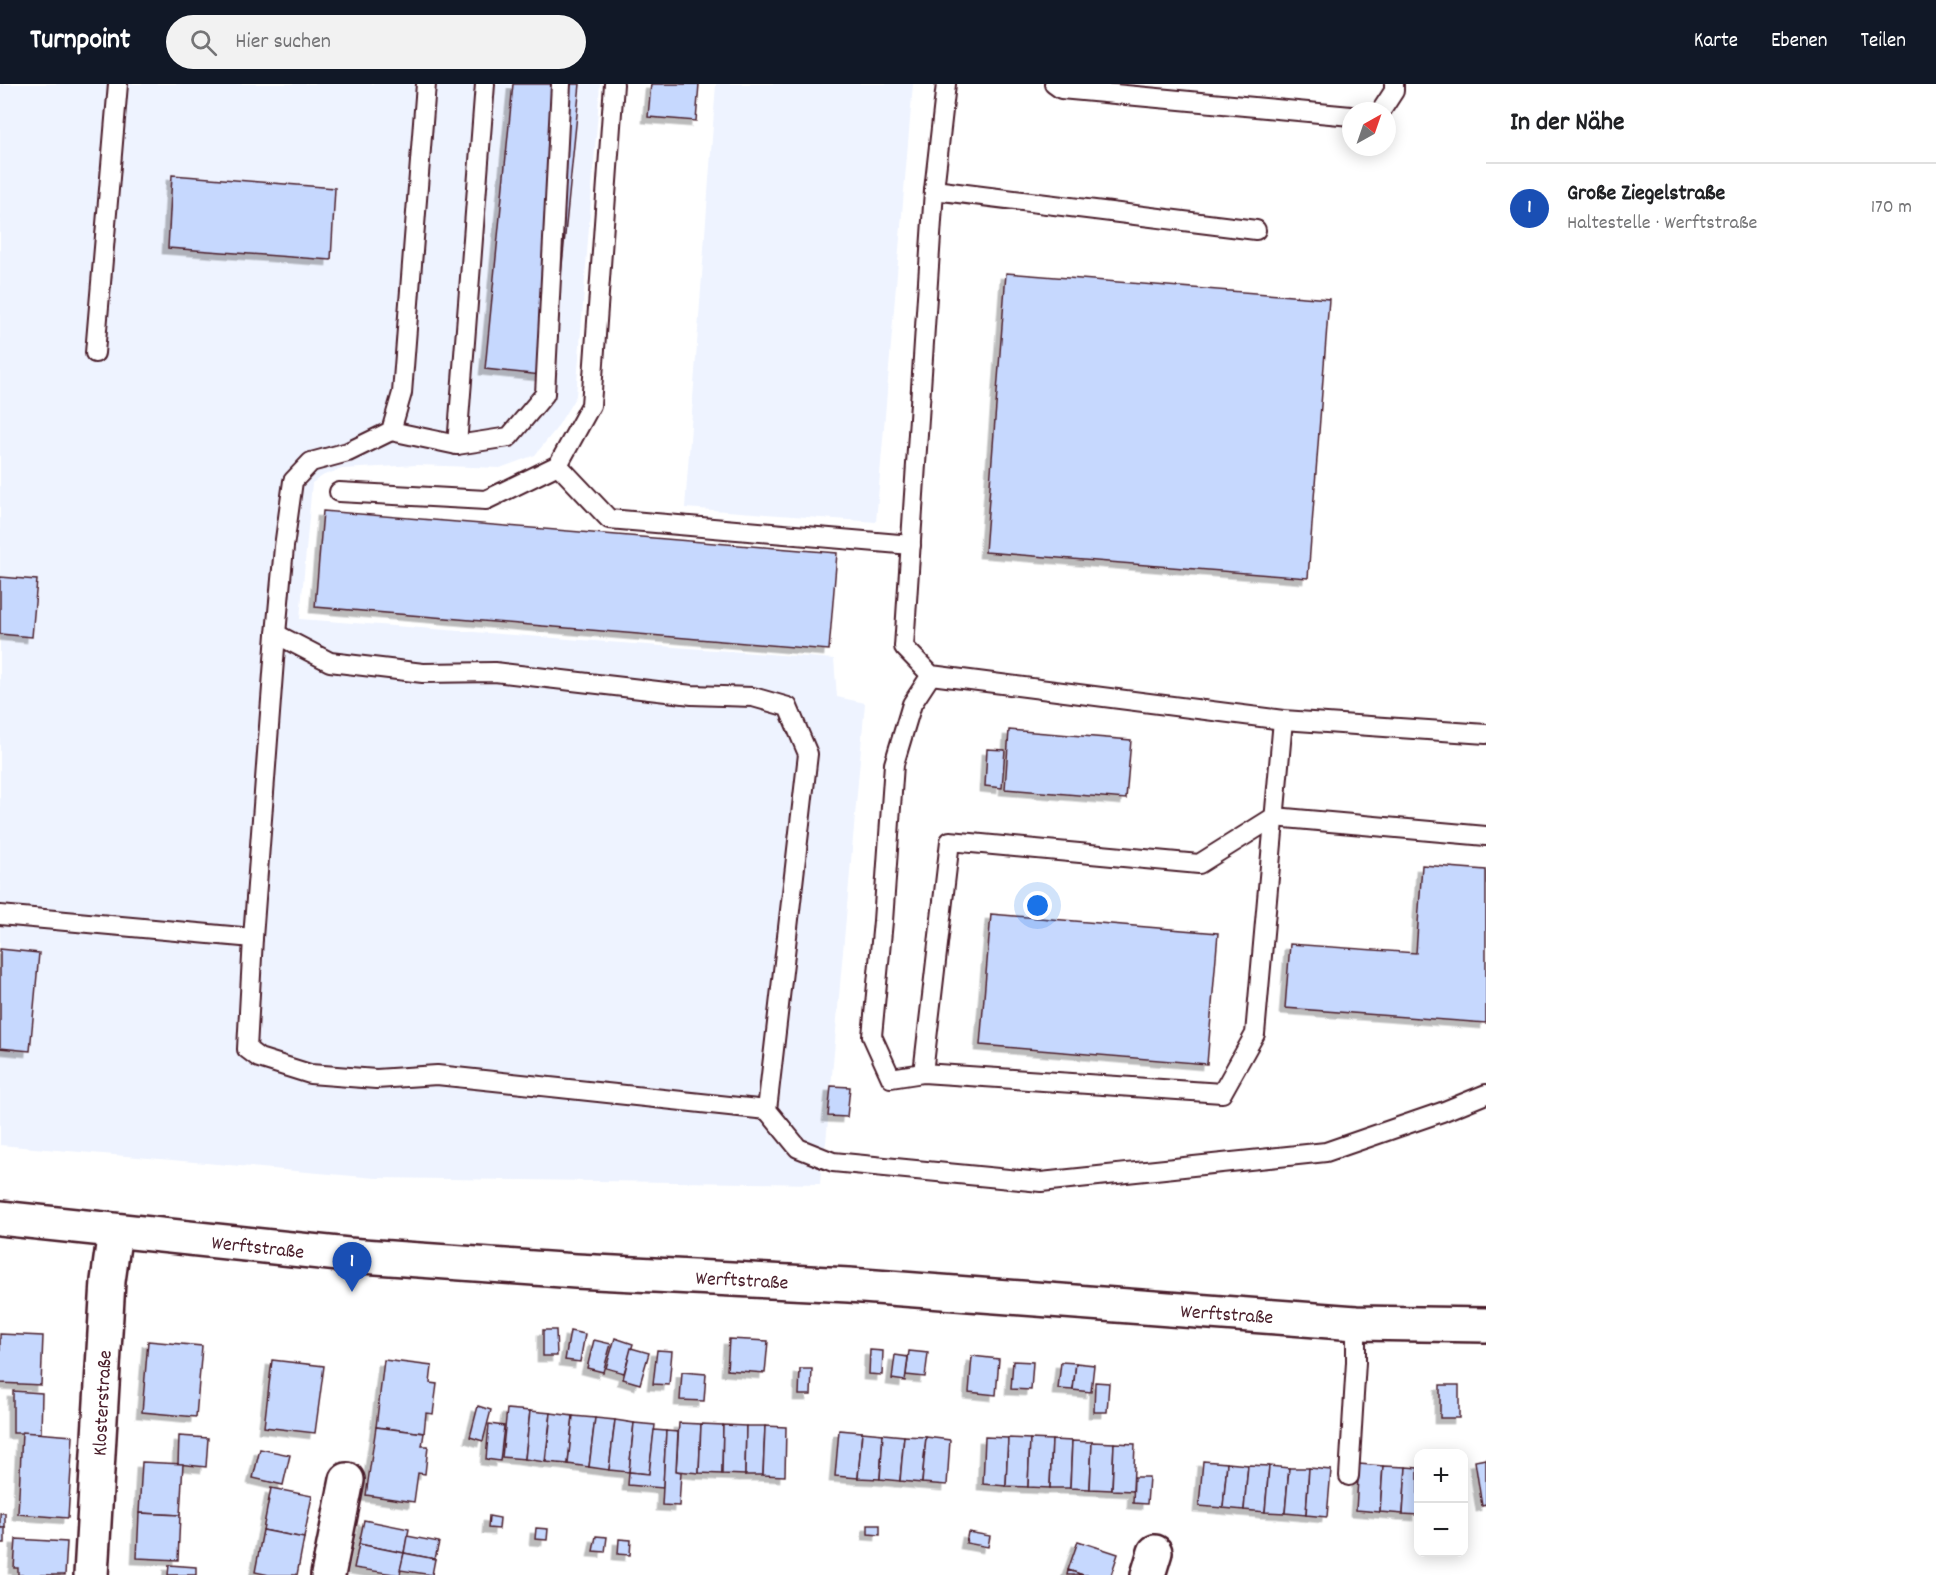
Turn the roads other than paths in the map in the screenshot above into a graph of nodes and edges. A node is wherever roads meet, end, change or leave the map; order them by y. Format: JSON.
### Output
{"nodes":[{"id":1,"x":118,"y":84,"type":"edge"},
{"id":2,"x":426,"y":84,"type":"edge"},
{"id":3,"x":485,"y":84,"type":"edge"},
{"id":4,"x":561,"y":84,"type":"edge"},
{"id":5,"x":614,"y":84,"type":"edge"},
{"id":6,"x":946,"y":84,"type":"edge"},
{"id":7,"x":1054,"y":84,"type":"edge"},
{"id":8,"x":1394,"y":84,"type":"edge"},
{"id":9,"x":1387,"y":102,"type":"edge"},
{"id":10,"x":1342,"y":115,"type":"edge"},
{"id":11,"x":934,"y":190,"type":"junction"},
{"id":12,"x":1256,"y":230,"type":"dead end"},
{"id":13,"x":95,"y":352,"type":"dead end"},
{"id":14,"x":391,"y":431,"type":"junction"},
{"id":15,"x":458,"y":445,"type":"junction"},
{"id":16,"x":558,"y":465,"type":"junction"},
{"id":17,"x":339,"y":492,"type":"dead end"},
{"id":18,"x":911,"y":545,"type":"junction"},
{"id":19,"x":276,"y":634,"type":"junction"},
{"id":20,"x":931,"y":675,"type":"junction"},
{"id":21,"x":1283,"y":720,"type":"junction"},
{"id":22,"x":1486,"y":734,"type":"edge"},
{"id":23,"x":1274,"y":817,"type":"junction"},
{"id":24,"x":1486,"y":836,"type":"edge"},
{"id":25,"x":0,"y":915,"type":"edge"},
{"id":26,"x":253,"y":938,"type":"junction"},
{"id":27,"x":923,"y":1073,"type":"junction"},
{"id":28,"x":1486,"y":1094,"type":"edge"},
{"id":29,"x":766,"y":1110,"type":"junction"},
{"id":30,"x":0,"y":1218,"type":"edge"},
{"id":31,"x":116,"y":1231,"type":"junction"},
{"id":32,"x":1356,"y":1323,"type":"junction"},
{"id":33,"x":1486,"y":1325,"type":"edge"},
{"id":34,"x":1349,"y":1476,"type":"dead end"},
{"id":35,"x":347,"y":1480,"type":"dead end"},
{"id":36,"x":91,"y":1575,"type":"edge"},
{"id":37,"x":328,"y":1575,"type":"edge"}],
"edges":[{"from":1,"to":13,"type":"lane"},
{"from":2,"to":14,"type":"lane"},
{"from":3,"to":15,"type":"lane"},
{"from":4,"to":15,"type":"lane"},
{"from":5,"to":16,"type":"lane"},
{"from":6,"to":11,"type":"lane"},
{"from":7,"to":10,"type":"lane"},
{"from":8,"to":9,"type":"lane"},
{"from":11,"to":12,"type":"lane"},
{"from":11,"to":18,"type":"lane"},
{"from":14,"to":15,"type":"lane"},
{"from":14,"to":19,"type":"lane"},
{"from":16,"to":17,"type":"lane"},
{"from":16,"to":18,"type":"lane"},
{"from":18,"to":20,"type":"lane"},
{"from":19,"to":26,"type":"lane"},
{"from":19,"to":29,"type":"lane"},
{"from":20,"to":21,"type":"lane"},
{"from":20,"to":27,"type":"lane"},
{"from":21,"to":22,"type":"lane"},
{"from":21,"to":23,"type":"lane"},
{"from":23,"to":24,"type":"lane"},
{"from":23,"to":27,"type":"lane"},
{"from":23,"to":27,"type":"lane"},
{"from":25,"to":26,"type":"lane"},
{"from":26,"to":29,"type":"lane"},
{"from":28,"to":29,"type":"lane"},
{"from":30,"to":31,"type":"main road","name":"Werftstraße"},
{"from":31,"to":32,"type":"main road","name":"Werftstraße"},
{"from":31,"to":36,"type":"main road","name":"Klosterstraße"},
{"from":32,"to":33,"type":"main road","name":"Werftstraße"},
{"from":32,"to":34,"type":"lane"},
{"from":35,"to":37,"type":"main road"}]}
